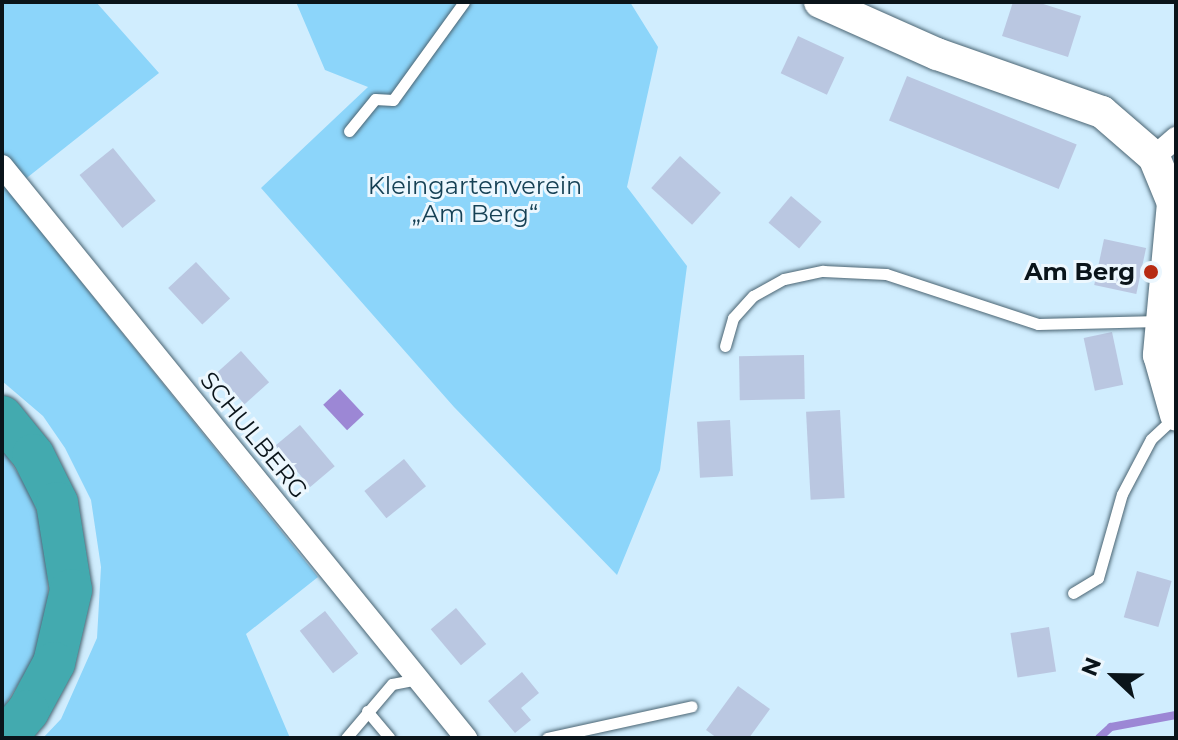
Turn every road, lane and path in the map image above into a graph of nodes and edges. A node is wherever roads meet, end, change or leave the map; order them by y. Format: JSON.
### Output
{"nodes":[{"id":1,"x":464,"y":2,"type":"edge"},
{"id":2,"x":820,"y":2,"type":"edge"},
{"id":3,"x":349,"y":131,"type":"dead end"},
{"id":4,"x":1165,"y":148,"type":"edge"},
{"id":5,"x":2,"y":166,"type":"edge"},
{"id":6,"x":1166,"y":306,"type":"edge"},
{"id":7,"x":725,"y":346,"type":"dead end"},
{"id":8,"x":1176,"y":415,"type":"edge"},
{"id":9,"x":2,"y":417,"type":"edge"},
{"id":10,"x":1073,"y":593,"type":"dead end"},
{"id":11,"x":418,"y":679,"type":"junction"},
{"id":12,"x":692,"y":706,"type":"dead end"},
{"id":13,"x":367,"y":711,"type":"junction"},
{"id":14,"x":5,"y":738,"type":"edge"},
{"id":15,"x":346,"y":738,"type":"edge"},
{"id":16,"x":390,"y":738,"type":"edge"},
{"id":17,"x":466,"y":738,"type":"edge"},
{"id":18,"x":547,"y":738,"type":"edge"}],
"edges":[{"from":1,"to":3,"type":"lane"},
{"from":2,"to":4,"type":"street"},
{"from":4,"to":6,"type":"street"},
{"from":5,"to":11,"type":"street","name":"SCHULBERG"},
{"from":6,"to":7,"type":"lane"},
{"from":6,"to":8,"type":"street"},
{"from":8,"to":10,"type":"lane"},
{"from":9,"to":14,"type":"highway"},
{"from":11,"to":13,"type":"lane"},
{"from":11,"to":17,"type":"street","name":"SCHULBERG"},
{"from":12,"to":18,"type":"lane"},
{"from":13,"to":15,"type":"lane"},
{"from":13,"to":16,"type":"lane"}]}
